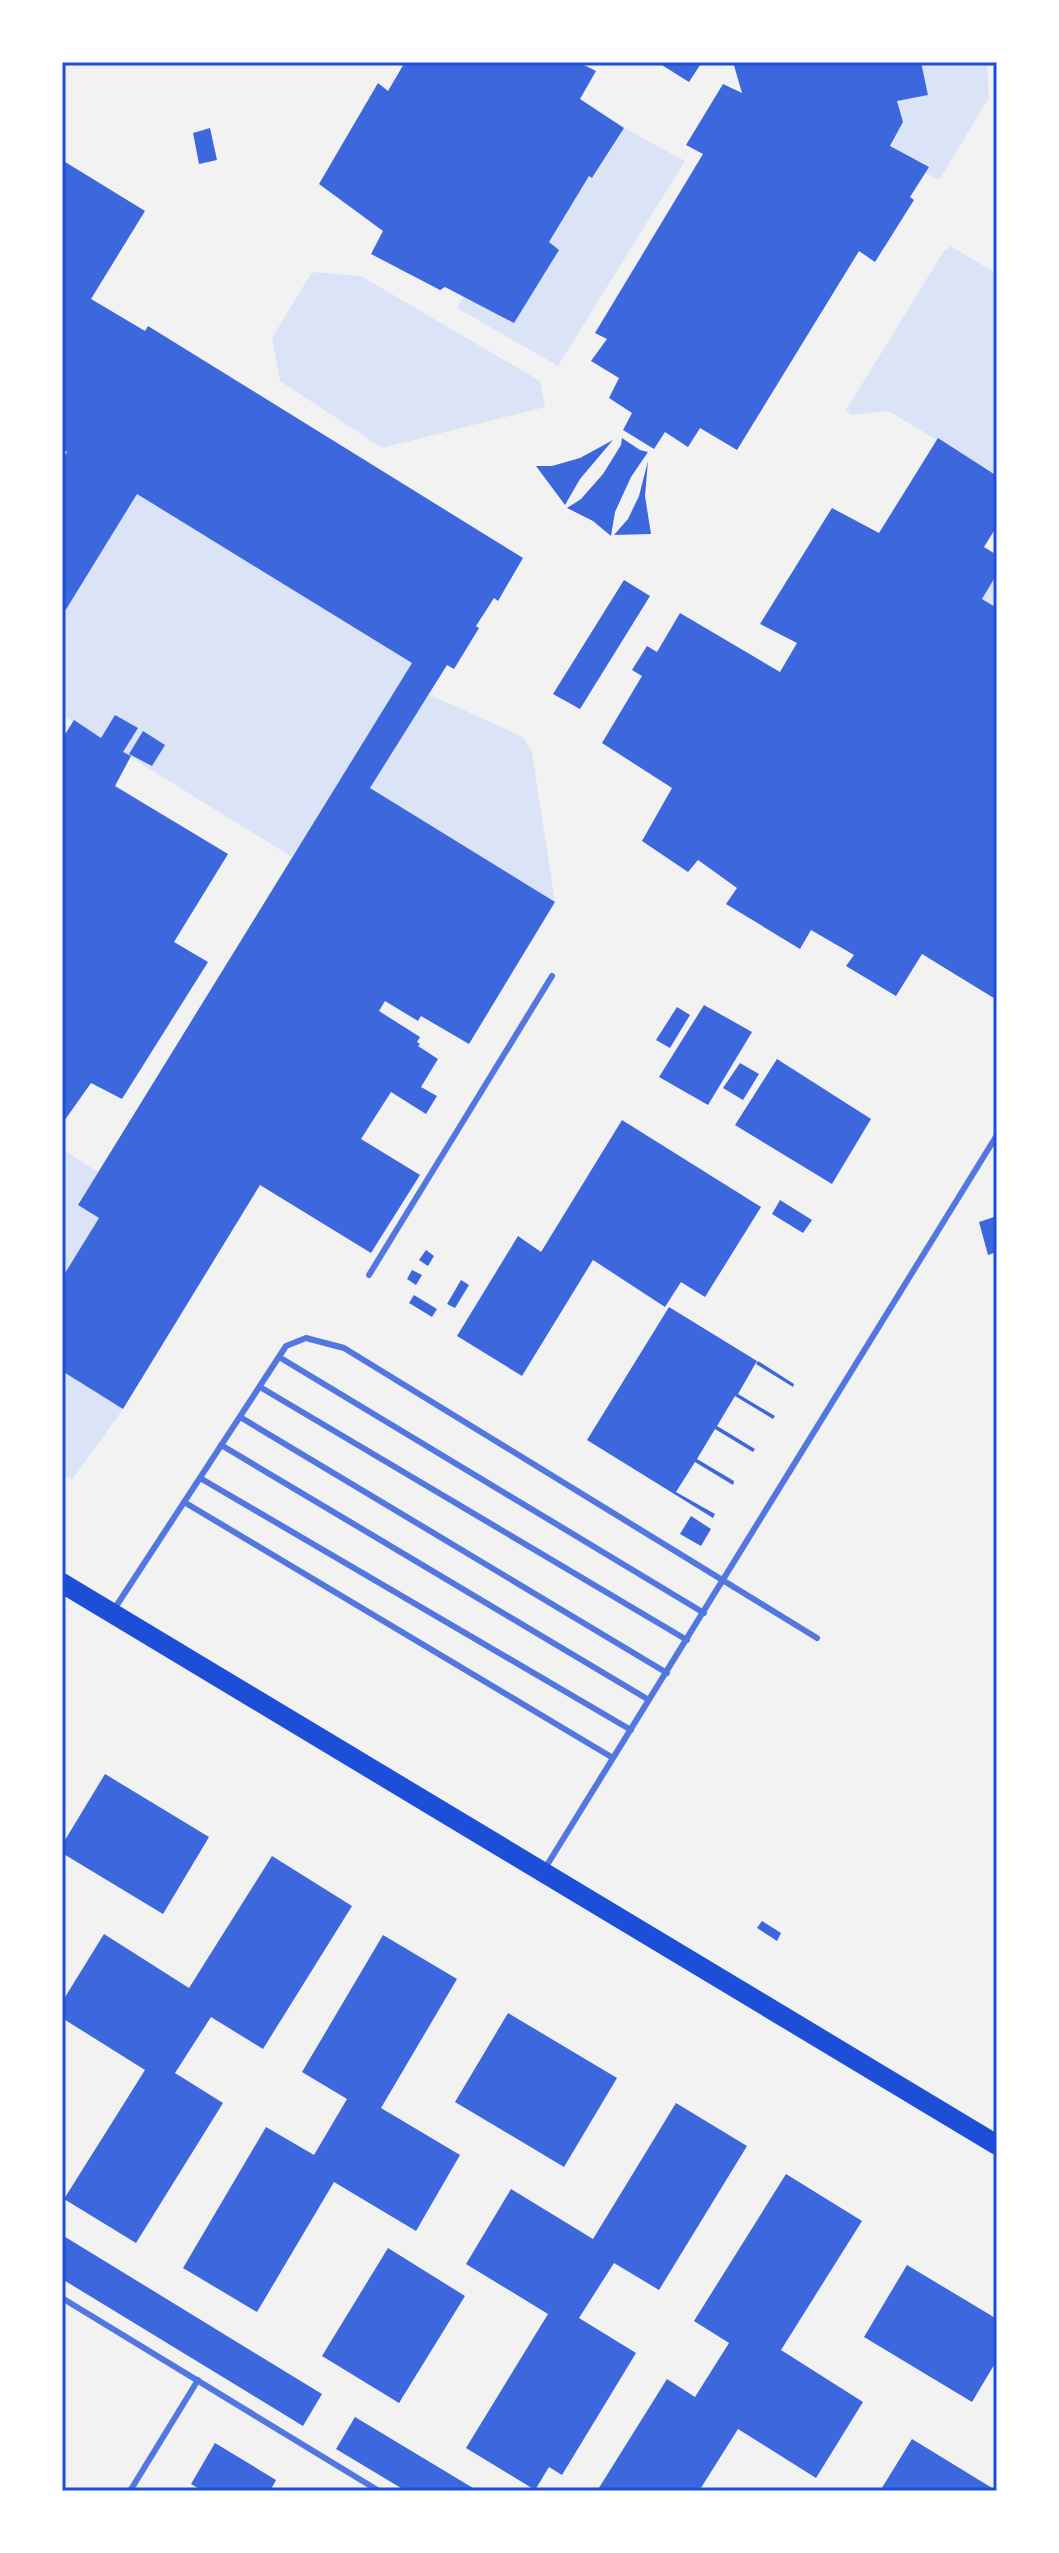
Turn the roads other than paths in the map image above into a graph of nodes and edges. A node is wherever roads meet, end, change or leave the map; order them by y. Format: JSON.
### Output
{"nodes":[{"id":1,"x":552,"y":976,"type":"dead end"},
{"id":2,"x":997,"y":1135,"type":"edge"},
{"id":3,"x":369,"y":1275,"type":"dead end"},
{"id":4,"x":279,"y":1357,"type":"junction"},
{"id":5,"x":260,"y":1387,"type":"junction"},
{"id":6,"x":240,"y":1417,"type":"junction"},
{"id":7,"x":221,"y":1445,"type":"junction"},
{"id":8,"x":200,"y":1478,"type":"junction"},
{"id":9,"x":184,"y":1502,"type":"junction"},
{"id":10,"x":723,"y":1582,"type":"junction"},
{"id":11,"x":62,"y":1583,"type":"edge"},
{"id":12,"x":111,"y":1613,"type":"junction"},
{"id":13,"x":704,"y":1613,"type":"junction"},
{"id":14,"x":817,"y":1638,"type":"dead end"},
{"id":15,"x":687,"y":1640,"type":"junction"},
{"id":16,"x":667,"y":1673,"type":"junction"},
{"id":17,"x":649,"y":1700,"type":"junction"},
{"id":18,"x":631,"y":1730,"type":"junction"},
{"id":19,"x":613,"y":1758,"type":"junction"},
{"id":20,"x":542,"y":1873,"type":"junction"},
{"id":21,"x":997,"y":2145,"type":"edge"},
{"id":22,"x":62,"y":2298,"type":"edge"},
{"id":23,"x":198,"y":2380,"type":"junction"},
{"id":24,"x":130,"y":2491,"type":"edge"},
{"id":25,"x":379,"y":2491,"type":"edge"}],
"edges":[{"from":1,"to":3,"type":"lane"},
{"from":2,"to":10,"type":"lane"},
{"from":4,"to":5,"type":"lane"},
{"from":4,"to":10,"type":"lane"},
{"from":4,"to":13,"type":"lane"},
{"from":5,"to":6,"type":"lane"},
{"from":5,"to":15,"type":"lane"},
{"from":6,"to":7,"type":"lane"},
{"from":6,"to":16,"type":"lane"},
{"from":7,"to":8,"type":"lane"},
{"from":7,"to":17,"type":"lane"},
{"from":8,"to":9,"type":"lane"},
{"from":8,"to":18,"type":"lane"},
{"from":9,"to":12,"type":"lane"},
{"from":9,"to":19,"type":"lane"},
{"from":10,"to":13,"type":"lane"},
{"from":10,"to":14,"type":"lane"},
{"from":11,"to":12,"type":"main road"},
{"from":12,"to":20,"type":"main road"},
{"from":13,"to":15,"type":"lane"},
{"from":15,"to":16,"type":"lane"},
{"from":16,"to":17,"type":"lane"},
{"from":17,"to":18,"type":"lane"},
{"from":18,"to":19,"type":"lane"},
{"from":19,"to":20,"type":"lane"},
{"from":20,"to":21,"type":"main road"},
{"from":22,"to":23,"type":"lane"},
{"from":23,"to":24,"type":"lane"},
{"from":23,"to":25,"type":"lane"}]}
